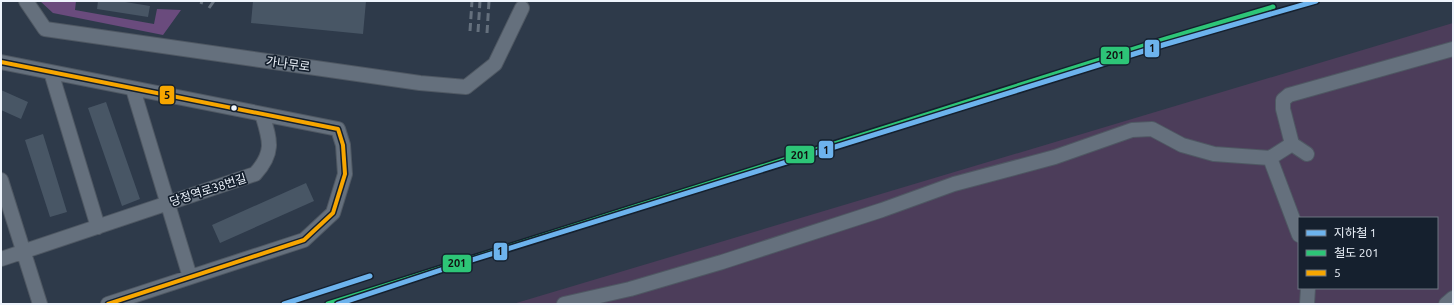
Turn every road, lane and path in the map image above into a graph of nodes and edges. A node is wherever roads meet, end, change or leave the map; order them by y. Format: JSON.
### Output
{"nodes":[{"id":1,"x":26,"y":1,"type":"edge"},
{"id":2,"x":522,"y":8,"type":"dead end"},
{"id":3,"x":1453,"y":49,"type":"edge"},
{"id":4,"x":1,"y":62,"type":"edge"},
{"id":5,"x":51,"y":72,"type":"junction"},
{"id":6,"x":133,"y":88,"type":"junction"},
{"id":7,"x":262,"y":114,"type":"junction"},
{"id":8,"x":1292,"y":144,"type":"junction"},
{"id":9,"x":1307,"y":154,"type":"dead end"},
{"id":10,"x":1270,"y":158,"type":"junction"},
{"id":11,"x":1,"y":180,"type":"edge"},
{"id":12,"x":168,"y":204,"type":"junction"},
{"id":13,"x":98,"y":227,"type":"junction"},
{"id":14,"x":1298,"y":232,"type":"edge"},
{"id":15,"x":23,"y":252,"type":"junction"},
{"id":16,"x":1,"y":259,"type":"edge"},
{"id":17,"x":190,"y":277,"type":"junction"},
{"id":18,"x":1308,"y":289,"type":"edge"},
{"id":19,"x":1453,"y":298,"type":"edge"},
{"id":20,"x":40,"y":304,"type":"edge"},
{"id":21,"x":108,"y":304,"type":"edge"},
{"id":22,"x":564,"y":304,"type":"edge"},
{"id":23,"x":1307,"y":304,"type":"edge"},
{"id":24,"x":1446,"y":304,"type":"edge"}],
"edges":[{"from":1,"to":2,"type":"street","name":"가나무로"},
{"from":3,"to":8,"type":"street"},
{"from":4,"to":5,"type":"street"},
{"from":5,"to":6,"type":"street"},
{"from":5,"to":13,"type":"street"},
{"from":6,"to":7,"type":"street"},
{"from":6,"to":12,"type":"street"},
{"from":7,"to":12,"type":"street","name":"당정역로38번길"},
{"from":7,"to":17,"type":"street"},
{"from":8,"to":9,"type":"street"},
{"from":8,"to":10,"type":"street"},
{"from":10,"to":14,"type":"street"},
{"from":10,"to":22,"type":"street"},
{"from":11,"to":15,"type":"street"},
{"from":12,"to":13,"type":"street","name":"당정역로38번길"},
{"from":12,"to":17,"type":"street"},
{"from":13,"to":15,"type":"street","name":"당정역로38번길"},
{"from":15,"to":16,"type":"street","name":"당정역로38번길"},
{"from":15,"to":20,"type":"street"},
{"from":17,"to":21,"type":"street"},
{"from":18,"to":23,"type":"street"},
{"from":19,"to":24,"type":"street"}]}
